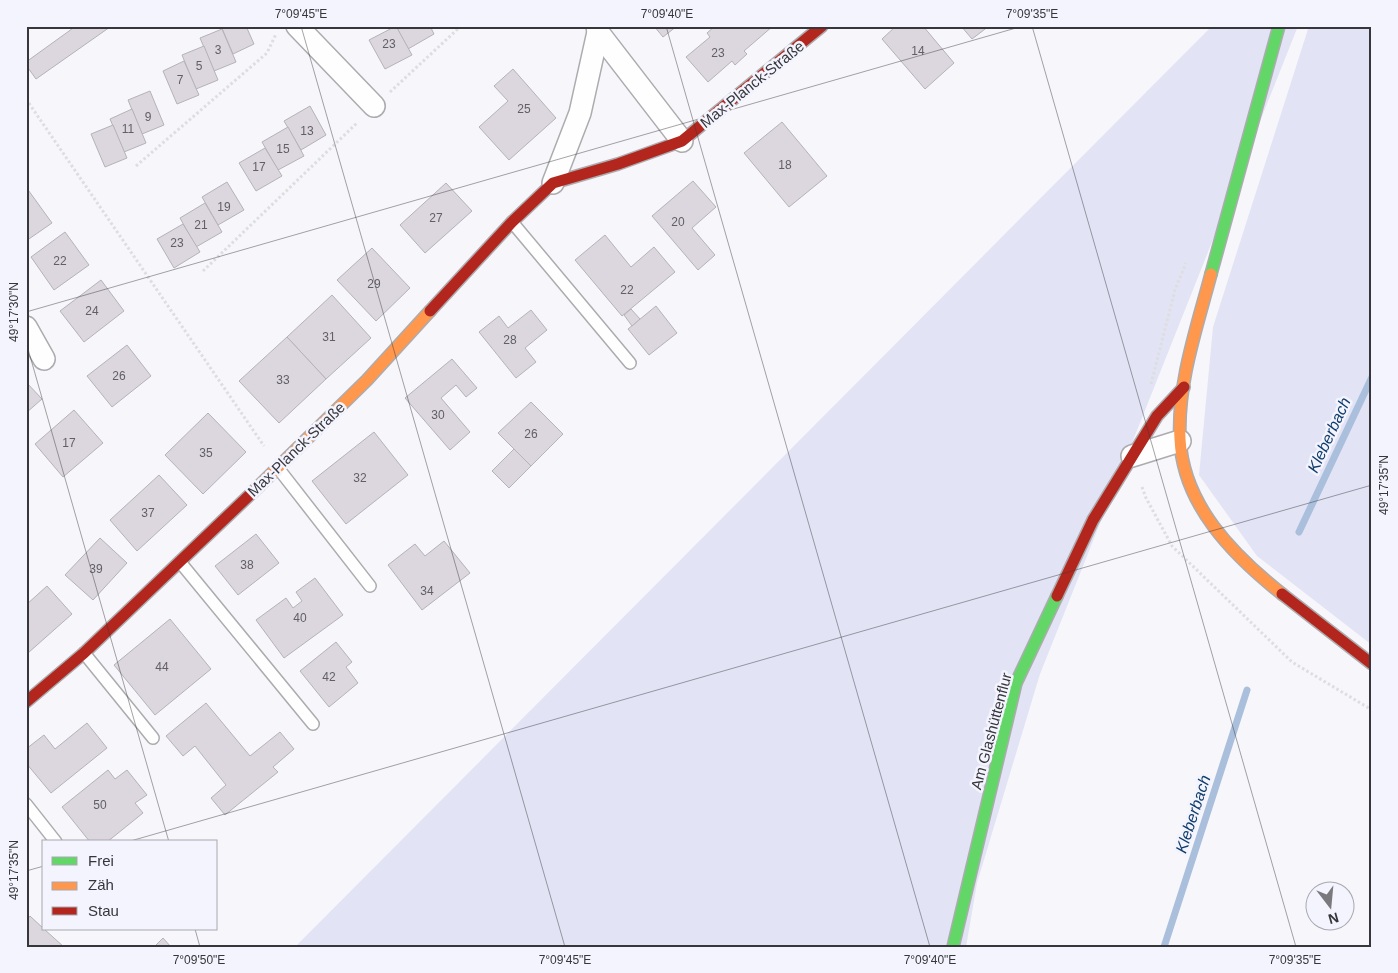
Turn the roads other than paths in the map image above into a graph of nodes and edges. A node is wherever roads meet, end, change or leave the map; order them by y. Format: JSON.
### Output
{"nodes":[{"id":1,"x":297,"y":26,"type":"edge"},
{"id":2,"x":822,"y":26,"type":"edge"},
{"id":3,"x":1279,"y":26,"type":"edge"},
{"id":4,"x":598,"y":29,"type":"edge"},
{"id":5,"x":374,"y":106,"type":"road end"},
{"id":6,"x":682,"y":141,"type":"junction"},
{"id":7,"x":553,"y":183,"type":"junction"},
{"id":8,"x":512,"y":222,"type":"junction"},
{"id":9,"x":26,"y":327,"type":"edge"},
{"id":10,"x":44,"y":358,"type":"dead end"},
{"id":11,"x":630,"y":363,"type":"dead end"},
{"id":12,"x":1184,"y":387,"type":"junction"},
{"id":13,"x":1180,"y":441,"type":"junction"},
{"id":14,"x":1132,"y":456,"type":"junction"},
{"id":15,"x":278,"y":468,"type":"junction"},
{"id":16,"x":180,"y":562,"type":"junction"},
{"id":17,"x":370,"y":586,"type":"dead end"},
{"id":18,"x":84,"y":653,"type":"junction"},
{"id":19,"x":1372,"y":664,"type":"edge"},
{"id":20,"x":26,"y":702,"type":"edge"},
{"id":21,"x":313,"y":724,"type":"dead end"},
{"id":22,"x":153,"y":738,"type":"dead end"},
{"id":23,"x":26,"y":804,"type":"edge"},
{"id":24,"x":54,"y":840,"type":"edge"},
{"id":25,"x":953,"y":947,"type":"edge"}],
"edges":[{"from":1,"to":5,"type":"street"},
{"from":2,"to":6,"type":"street","name":"Max-Planck-Straße"},
{"from":3,"to":12,"type":"street"},
{"from":4,"to":6,"type":"street","name":"Max-Planck-Straße"},
{"from":4,"to":7,"type":"street","name":"Max-Planck-Straße"},
{"from":6,"to":7,"type":"street","name":"Max-Planck-Straße"},
{"from":7,"to":8,"type":"street","name":"Max-Planck-Straße"},
{"from":8,"to":11,"type":"lane"},
{"from":8,"to":15,"type":"street","name":"Max-Planck-Straße"},
{"from":9,"to":10,"type":"street"},
{"from":12,"to":13,"type":"street"},
{"from":12,"to":14,"type":"street","name":"Am Glashüttenflur"},
{"from":13,"to":14,"type":"street"},
{"from":13,"to":19,"type":"street"},
{"from":14,"to":25,"type":"street","name":"Am Glashüttenflur"},
{"from":15,"to":16,"type":"street","name":"Max-Planck-Straße"},
{"from":15,"to":17,"type":"lane"},
{"from":16,"to":18,"type":"street","name":"Max-Planck-Straße"},
{"from":16,"to":21,"type":"lane"},
{"from":18,"to":20,"type":"street","name":"Max-Planck-Straße"},
{"from":18,"to":22,"type":"lane"},
{"from":23,"to":24,"type":"lane"}]}
